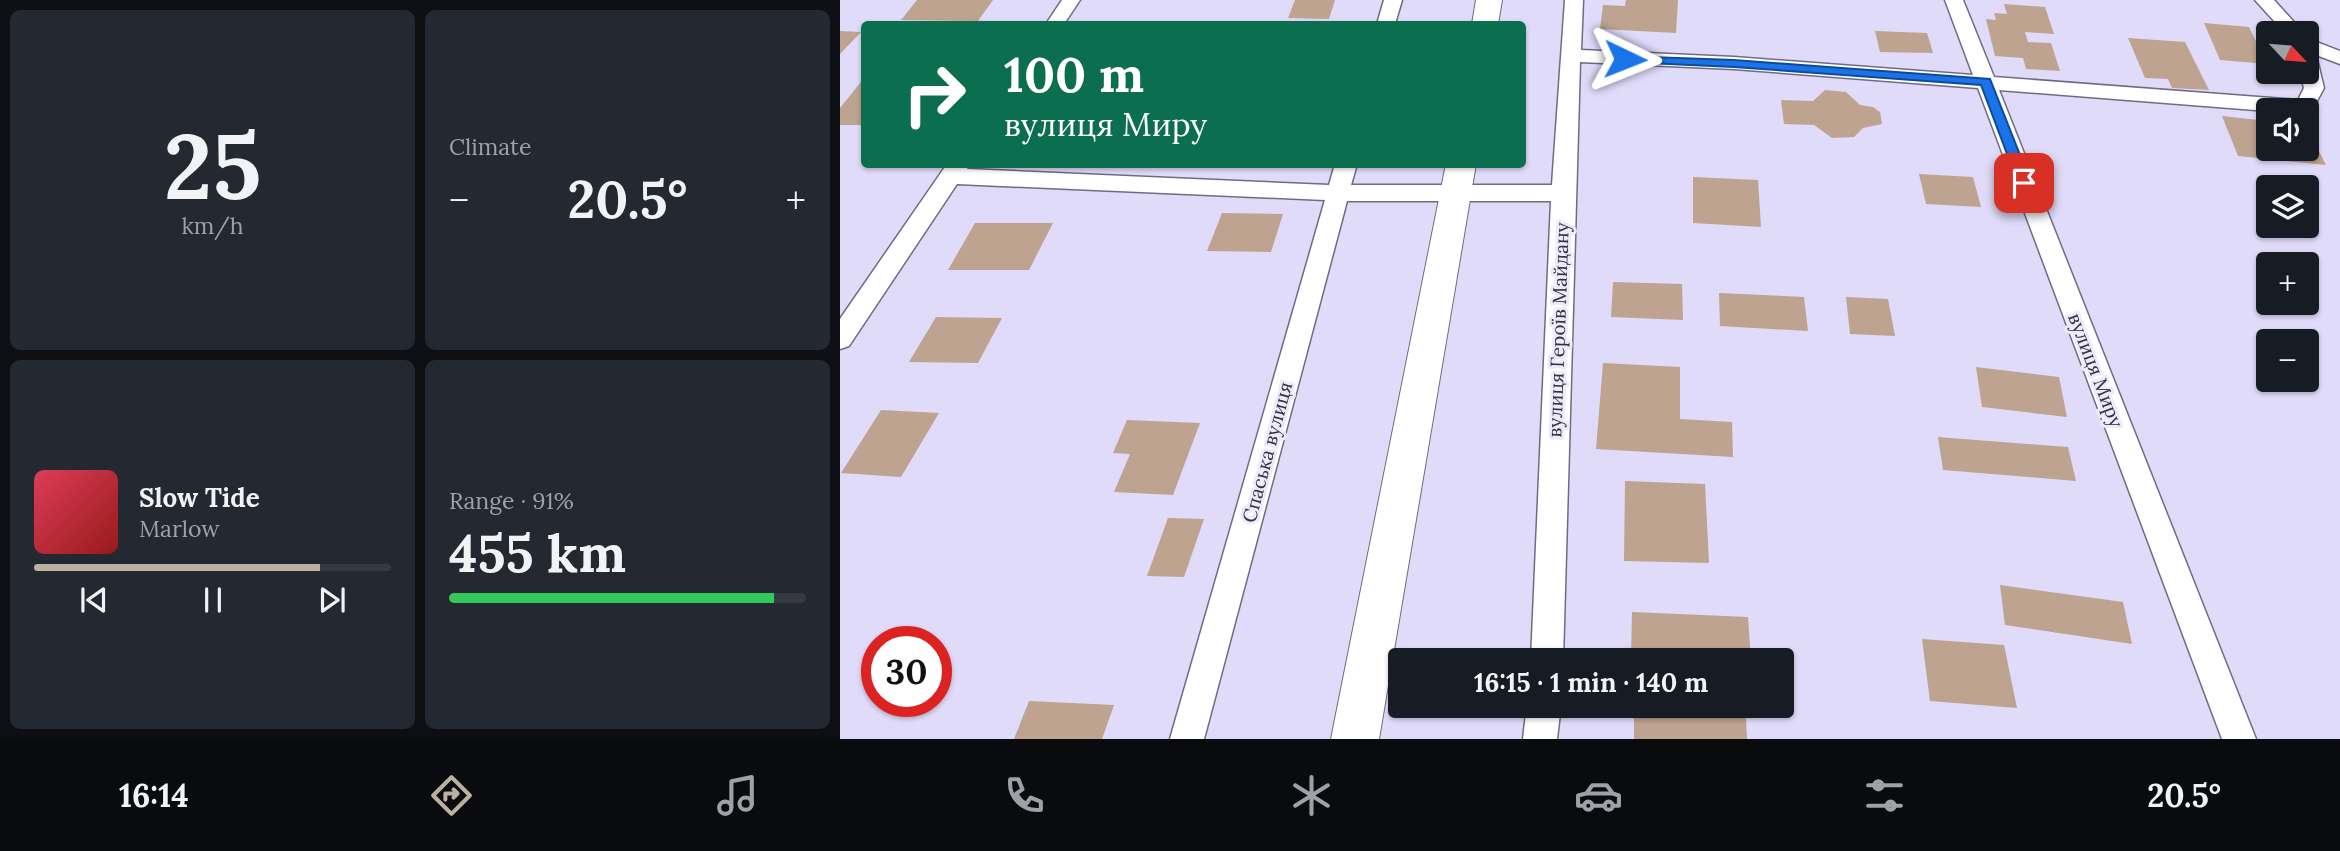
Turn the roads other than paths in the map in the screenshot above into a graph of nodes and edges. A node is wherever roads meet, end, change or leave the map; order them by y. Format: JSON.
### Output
{"nodes":[{"id":1,"x":1071,"y":0,"type":"edge"},
{"id":2,"x":1394,"y":0,"type":"edge"},
{"id":3,"x":1489,"y":0,"type":"edge"},
{"id":4,"x":1574,"y":0,"type":"edge"},
{"id":5,"x":1954,"y":0,"type":"edge"},
{"id":6,"x":2264,"y":0,"type":"edge"},
{"id":7,"x":1057,"y":21,"type":"edge"},
{"id":8,"x":1387,"y":21,"type":"edge"},
{"id":9,"x":1486,"y":21,"type":"edge"},
{"id":10,"x":2284,"y":21,"type":"edge"},
{"id":11,"x":2319,"y":49,"type":"edge"},
{"id":12,"x":1570,"y":57,"type":"junction"},
{"id":13,"x":2340,"y":58,"type":"edge"},
{"id":14,"x":1985,"y":82,"type":"junction"},
{"id":15,"x":2313,"y":84,"type":"edge"},
{"id":16,"x":1345,"y":168,"type":"edge"},
{"id":17,"x":955,"y":170,"type":"edge"},
{"id":18,"x":1458,"y":179,"type":"edge"},
{"id":19,"x":1338,"y":193,"type":"junction"},
{"id":20,"x":1563,"y":193,"type":"junction"},
{"id":21,"x":840,"y":340,"type":"edge"},
{"id":22,"x":1547,"y":648,"type":"edge"},
{"id":23,"x":1542,"y":718,"type":"edge"},
{"id":24,"x":1187,"y":739,"type":"edge"},
{"id":25,"x":1356,"y":739,"type":"edge"},
{"id":26,"x":1540,"y":739,"type":"edge"},
{"id":27,"x":2239,"y":739,"type":"edge"}],
"edges":[{"from":1,"to":7,"type":"street"},
{"from":2,"to":8,"type":"street"},
{"from":3,"to":9,"type":"street"},
{"from":4,"to":12,"type":"street","name":"вулиця Героїв Майдану"},
{"from":5,"to":14,"type":"street","name":"вулиця Миру"},
{"from":6,"to":10,"type":"street"},
{"from":11,"to":13,"type":"street"},
{"from":12,"to":14,"type":"street"},
{"from":12,"to":20,"type":"street","name":"вулиця Героїв Майдану"},
{"from":14,"to":15,"type":"street"},
{"from":14,"to":27,"type":"street","name":"вулиця Миру"},
{"from":16,"to":19,"type":"street","name":"Спаська вулиця"},
{"from":17,"to":19,"type":"street"},
{"from":17,"to":21,"type":"street"},
{"from":18,"to":19,"type":"street"},
{"from":18,"to":20,"type":"street"},
{"from":18,"to":25,"type":"street"},
{"from":19,"to":24,"type":"street","name":"Спаська вулиця"},
{"from":20,"to":22,"type":"street","name":"вулиця Героїв Майдану"},
{"from":23,"to":26,"type":"street"}]}
